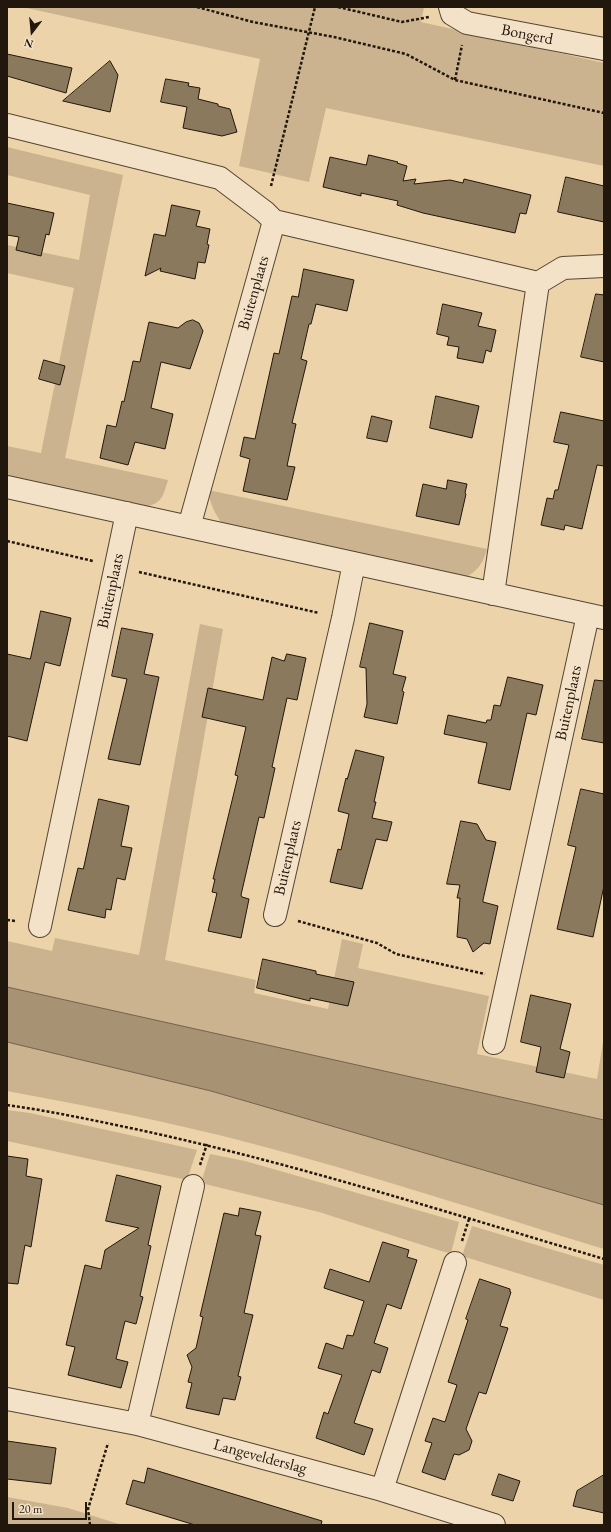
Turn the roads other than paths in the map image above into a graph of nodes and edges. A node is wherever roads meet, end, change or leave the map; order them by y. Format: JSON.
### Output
{"nodes":[{"id":1,"x":456,"y":15,"type":"edge"},
{"id":2,"x":604,"y":49,"type":"edge"},
{"id":3,"x":7,"y":125,"type":"edge"},
{"id":4,"x":269,"y":217,"type":"junction"},
{"id":5,"x":604,"y":266,"type":"edge"},
{"id":6,"x":538,"y":282,"type":"junction"},
{"id":7,"x":7,"y":487,"type":"edge"},
{"id":8,"x":127,"y":513,"type":"junction"},
{"id":9,"x":188,"y":527,"type":"junction"},
{"id":10,"x":354,"y":563,"type":"junction"},
{"id":11,"x":493,"y":594,"type":"junction"},
{"id":12,"x":596,"y":617,"type":"edge"},
{"id":13,"x":275,"y":915,"type":"road end"},
{"id":14,"x":40,"y":926,"type":"dead end"},
{"id":15,"x":494,"y":1043,"type":"dead end"},
{"id":16,"x":193,"y":1186,"type":"dead end"},
{"id":17,"x":455,"y":1263,"type":"dead end"},
{"id":18,"x":7,"y":1399,"type":"edge"},
{"id":19,"x":137,"y":1424,"type":"junction"},
{"id":20,"x":382,"y":1490,"type":"junction"},
{"id":21,"x":494,"y":1525,"type":"edge"}],
"edges":[{"from":1,"to":2,"type":"street","name":"Bongerd"},
{"from":3,"to":4,"type":"street"},
{"from":4,"to":6,"type":"street"},
{"from":4,"to":9,"type":"street","name":"Buitenplaats"},
{"from":5,"to":6,"type":"street"},
{"from":6,"to":11,"type":"street"},
{"from":7,"to":8,"type":"street","name":"Buitenplaats"},
{"from":8,"to":9,"type":"street","name":"Buitenplaats"},
{"from":8,"to":14,"type":"street","name":"Buitenplaats"},
{"from":9,"to":10,"type":"street","name":"Buitenplaats"},
{"from":10,"to":11,"type":"street","name":"Buitenplaats"},
{"from":10,"to":13,"type":"street","name":"Buitenplaats"},
{"from":11,"to":12,"type":"street","name":"Buitenplaats"},
{"from":12,"to":15,"type":"street","name":"Buitenplaats"},
{"from":16,"to":19,"type":"street"},
{"from":17,"to":20,"type":"street"},
{"from":18,"to":19,"type":"street","name":"Langevelderslag"},
{"from":19,"to":20,"type":"street","name":"Langevelderslag"},
{"from":20,"to":21,"type":"street","name":"Langevelderslag"}]}
